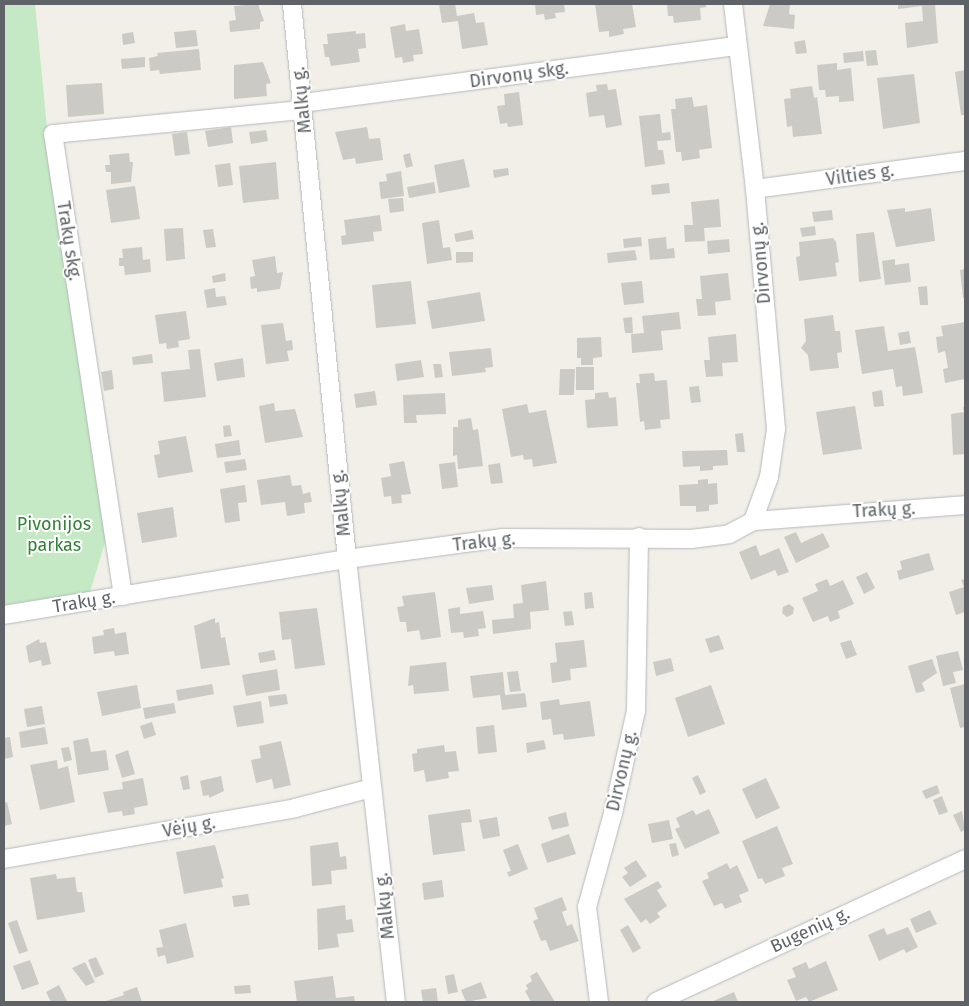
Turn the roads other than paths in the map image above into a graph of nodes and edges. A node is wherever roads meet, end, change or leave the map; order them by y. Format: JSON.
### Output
{"nodes":[{"id":1,"x":292,"y":4,"type":"edge"},
{"id":2,"x":733,"y":4,"type":"edge"},
{"id":3,"x":736,"y":46,"type":"junction"},
{"id":4,"x":303,"y":107,"type":"junction"},
{"id":5,"x":965,"y":161,"type":"edge"},
{"id":6,"x":755,"y":189,"type":"junction"},
{"id":7,"x":965,"y":505,"type":"edge"},
{"id":8,"x":753,"y":521,"type":"junction"},
{"id":9,"x":639,"y":537,"type":"junction"},
{"id":10,"x":347,"y":559,"type":"junction"},
{"id":11,"x":123,"y":596,"type":"junction"},
{"id":12,"x":4,"y":615,"type":"edge"},
{"id":13,"x":372,"y":788,"type":"junction"},
{"id":14,"x":4,"y":859,"type":"edge"},
{"id":15,"x":965,"y":859,"type":"edge"},
{"id":16,"x":396,"y":1002,"type":"edge"},
{"id":17,"x":599,"y":1002,"type":"edge"},
{"id":18,"x":656,"y":1002,"type":"edge"}],
"edges":[{"from":1,"to":4,"type":"street","name":"Malkų g."},
{"from":2,"to":3,"type":"street","name":"Dirvonų g."},
{"from":3,"to":4,"type":"street","name":"Dirvonų skg."},
{"from":3,"to":6,"type":"street","name":"Dirvonų g."},
{"from":4,"to":10,"type":"street","name":"Malkų g."},
{"from":4,"to":11,"type":"street","name":"Trakų skg."},
{"from":5,"to":6,"type":"street","name":"Vilties g."},
{"from":6,"to":8,"type":"street","name":"Dirvonų g."},
{"from":7,"to":8,"type":"street","name":"Trakų g."},
{"from":8,"to":9,"type":"street","name":"Trakų g."},
{"from":9,"to":10,"type":"street","name":"Trakų g."},
{"from":9,"to":17,"type":"street","name":"Dirvonų g."},
{"from":10,"to":11,"type":"street","name":"Trakų g."},
{"from":10,"to":13,"type":"street","name":"Malkų g."},
{"from":11,"to":12,"type":"street","name":"Trakų g."},
{"from":13,"to":14,"type":"street","name":"Vėjų g."},
{"from":13,"to":16,"type":"street","name":"Malkų g."},
{"from":15,"to":18,"type":"street","name":"Bugenių g."}]}
